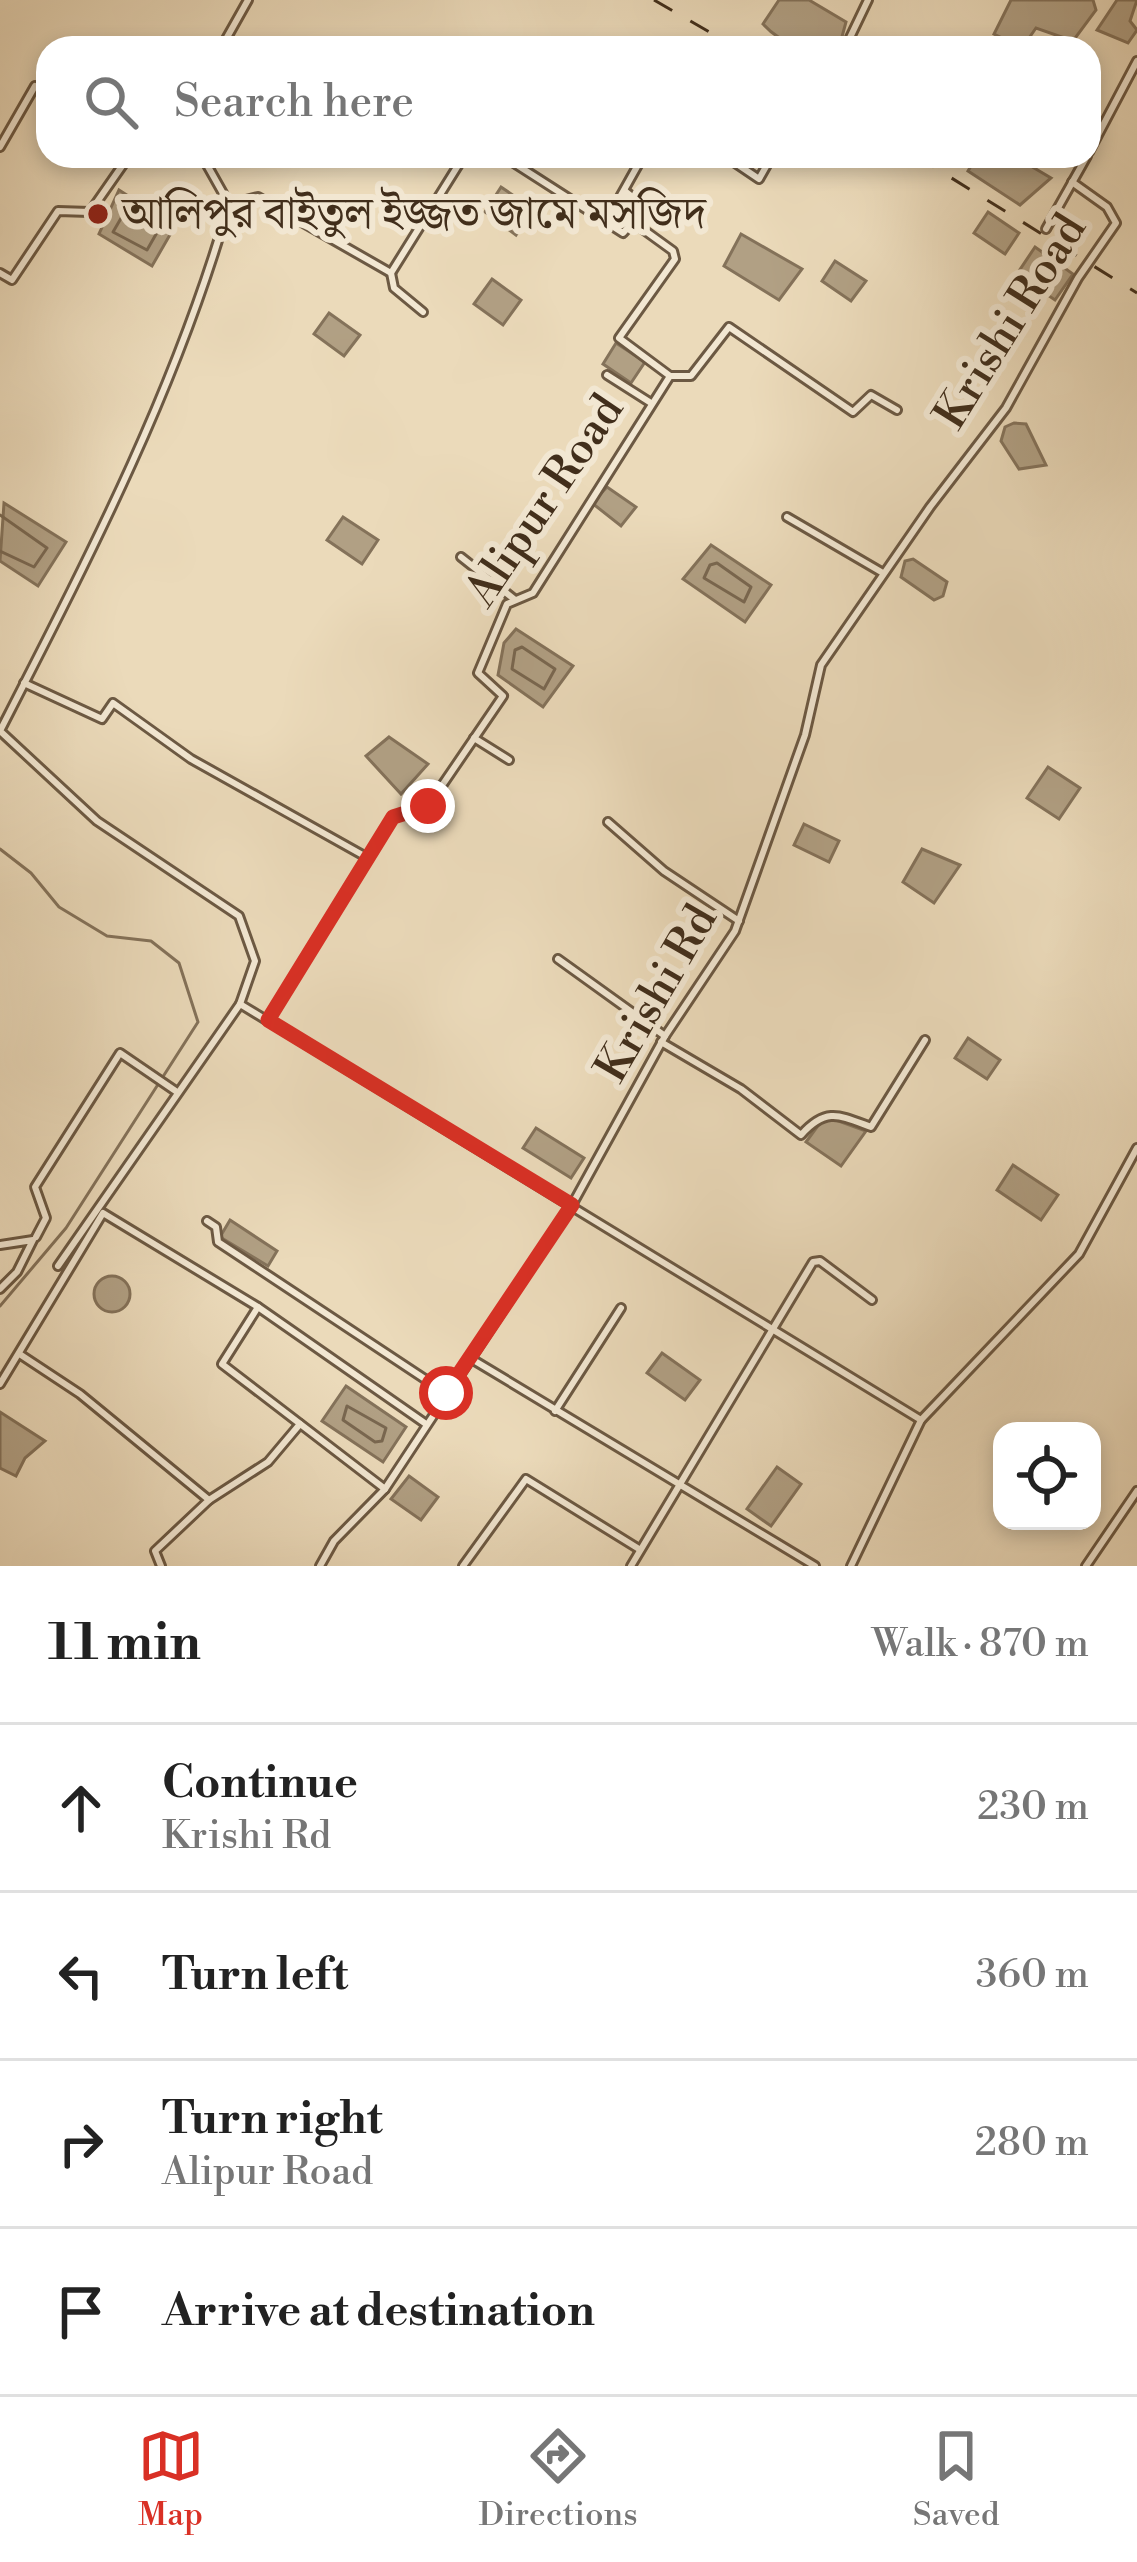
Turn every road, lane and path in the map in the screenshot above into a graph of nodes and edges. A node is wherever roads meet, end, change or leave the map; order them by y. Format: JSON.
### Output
{"nodes":[{"id":1,"x":248,"y":0,"type":"edge"},
{"id":2,"x":868,"y":0,"type":"edge"},
{"id":3,"x":227,"y":36,"type":"edge"},
{"id":4,"x":851,"y":36,"type":"edge"},
{"id":5,"x":1137,"y":61,"type":"edge"},
{"id":6,"x":35,"y":86,"type":"dead end"},
{"id":7,"x":1101,"y":129,"type":"edge"},
{"id":8,"x":0,"y":147,"type":"edge"},
{"id":9,"x":121,"y":168,"type":"edge"},
{"id":10,"x":209,"y":168,"type":"edge"},
{"id":11,"x":457,"y":168,"type":"edge"},
{"id":12,"x":522,"y":168,"type":"edge"},
{"id":13,"x":637,"y":168,"type":"edge"},
{"id":14,"x":742,"y":168,"type":"edge"},
{"id":15,"x":765,"y":168,"type":"edge"},
{"id":16,"x":1080,"y":168,"type":"edge"},
{"id":17,"x":1072,"y":182,"type":"junction"},
{"id":18,"x":625,"y":191,"type":"junction"},
{"id":19,"x":229,"y":204,"type":"junction"},
{"id":20,"x":606,"y":222,"type":"junction"},
{"id":21,"x":633,"y":222,"type":"junction"},
{"id":22,"x":1046,"y":229,"type":"dead end"},
{"id":23,"x":0,"y":273,"type":"edge"},
{"id":24,"x":391,"y":273,"type":"junction"},
{"id":25,"x":423,"y":312,"type":"dead end"},
{"id":26,"x":607,"y":375,"type":"dead end"},
{"id":27,"x":670,"y":376,"type":"junction"},
{"id":28,"x":651,"y":403,"type":"junction"},
{"id":29,"x":897,"y":410,"type":"dead end"},
{"id":30,"x":930,"y":506,"type":"joint"},
{"id":31,"x":787,"y":517,"type":"dead end"},
{"id":32,"x":461,"y":557,"type":"dead end"},
{"id":33,"x":883,"y":573,"type":"junction"},
{"id":34,"x":514,"y":599,"type":"junction"},
{"id":35,"x":24,"y":683,"type":"junction"},
{"id":36,"x":0,"y":730,"type":"edge"},
{"id":37,"x":475,"y":738,"type":"junction"},
{"id":38,"x":509,"y":760,"type":"dead end"},
{"id":39,"x":608,"y":822,"type":"dead end"},
{"id":40,"x":368,"y":858,"type":"junction"},
{"id":41,"x":739,"y":921,"type":"junction"},
{"id":42,"x":558,"y":959,"type":"dead end"},
{"id":43,"x":240,"y":1004,"type":"junction"},
{"id":44,"x":268,"y":1020,"type":"junction"},
{"id":45,"x":663,"y":1039,"type":"junction"},
{"id":46,"x":926,"y":1040,"type":"dead end"},
{"id":47,"x":177,"y":1093,"type":"junction"},
{"id":48,"x":1137,"y":1148,"type":"edge"},
{"id":49,"x":572,"y":1205,"type":"junction"},
{"id":50,"x":207,"y":1221,"type":"dead end"},
{"id":51,"x":36,"y":1238,"type":"dead end"},
{"id":52,"x":0,"y":1245,"type":"edge"},
{"id":53,"x":58,"y":1266,"type":"dead end"},
{"id":54,"x":0,"y":1289,"type":"edge"},
{"id":55,"x":872,"y":1300,"type":"dead end"},
{"id":56,"x":258,"y":1307,"type":"junction"},
{"id":57,"x":622,"y":1307,"type":"dead end"},
{"id":58,"x":772,"y":1331,"type":"junction"},
{"id":59,"x":20,"y":1354,"type":"junction"},
{"id":60,"x":470,"y":1358,"type":"junction"},
{"id":61,"x":0,"y":1384,"type":"edge"},
{"id":62,"x":446,"y":1393,"type":"junction"},
{"id":63,"x":555,"y":1411,"type":"junction"},
{"id":64,"x":921,"y":1420,"type":"junction"},
{"id":65,"x":300,"y":1424,"type":"junction"},
{"id":66,"x":426,"y":1424,"type":"junction"},
{"id":67,"x":680,"y":1484,"type":"junction"},
{"id":68,"x":386,"y":1489,"type":"junction"},
{"id":69,"x":1137,"y":1491,"type":"edge"},
{"id":70,"x":208,"y":1501,"type":"junction"},
{"id":71,"x":640,"y":1550,"type":"junction"},
{"id":72,"x":161,"y":1566,"type":"edge"},
{"id":73,"x":320,"y":1566,"type":"edge"},
{"id":74,"x":463,"y":1566,"type":"edge"},
{"id":75,"x":631,"y":1566,"type":"edge"},
{"id":76,"x":815,"y":1566,"type":"edge"},
{"id":77,"x":851,"y":1566,"type":"edge"},
{"id":78,"x":1085,"y":1566,"type":"edge"}],
"edges":[{"from":1,"to":3,"type":"street"},
{"from":2,"to":4,"type":"street"},
{"from":5,"to":7,"type":"street"},
{"from":6,"to":8,"type":"street"},
{"from":9,"to":23,"type":"street"},
{"from":10,"to":19,"type":"street"},
{"from":11,"to":24,"type":"street"},
{"from":12,"to":20,"type":"street"},
{"from":13,"to":18,"type":"street"},
{"from":14,"to":15,"type":"street"},
{"from":16,"to":17,"type":"street"},
{"from":17,"to":22,"type":"street"},
{"from":17,"to":30,"type":"street","name":"Krishi Road"},
{"from":18,"to":20,"type":"street"},
{"from":18,"to":21,"type":"street"},
{"from":19,"to":24,"type":"street"},
{"from":19,"to":35,"type":"street"},
{"from":20,"to":21,"type":"street"},
{"from":21,"to":27,"type":"street","name":"Alipur Road"},
{"from":24,"to":25,"type":"street"},
{"from":26,"to":28,"type":"street"},
{"from":27,"to":28,"type":"street","name":"Alipur Road"},
{"from":27,"to":29,"type":"street"},
{"from":28,"to":34,"type":"street","name":"Alipur Road"},
{"from":30,"to":33,"type":"street","name":"Krishi Rd"},
{"from":31,"to":33,"type":"street"},
{"from":32,"to":34,"type":"street"},
{"from":33,"to":41,"type":"street","name":"Krishi Rd"},
{"from":34,"to":37,"type":"street","name":"Alipur Road"},
{"from":35,"to":36,"type":"street"},
{"from":35,"to":40,"type":"street"},
{"from":36,"to":43,"type":"street"},
{"from":37,"to":38,"type":"street"},
{"from":37,"to":40,"type":"street","name":"Alipur Road"},
{"from":39,"to":41,"type":"street"},
{"from":40,"to":44,"type":"street","name":"Alipur Road"},
{"from":41,"to":45,"type":"street","name":"Krishi Rd"},
{"from":42,"to":45,"type":"street"},
{"from":43,"to":44,"type":"street"},
{"from":43,"to":47,"type":"street"},
{"from":44,"to":49,"type":"street"},
{"from":45,"to":46,"type":"street"},
{"from":45,"to":49,"type":"street","name":"Krishi Rd"},
{"from":47,"to":51,"type":"street"},
{"from":47,"to":53,"type":"street"},
{"from":48,"to":64,"type":"street"},
{"from":49,"to":58,"type":"street"},
{"from":49,"to":60,"type":"street","name":"Krishi Rd"},
{"from":50,"to":62,"type":"street"},
{"from":52,"to":54,"type":"street"},
{"from":55,"to":58,"type":"street"},
{"from":56,"to":59,"type":"street"},
{"from":56,"to":65,"type":"street"},
{"from":56,"to":66,"type":"street"},
{"from":57,"to":63,"type":"street"},
{"from":58,"to":64,"type":"street"},
{"from":58,"to":67,"type":"street"},
{"from":59,"to":61,"type":"street"},
{"from":59,"to":70,"type":"street"},
{"from":60,"to":62,"type":"street","name":"Krishi Rd"},
{"from":60,"to":63,"type":"street"},
{"from":62,"to":66,"type":"street","name":"Krishi Rd"},
{"from":63,"to":67,"type":"street"},
{"from":64,"to":77,"type":"street"},
{"from":65,"to":68,"type":"street"},
{"from":65,"to":70,"type":"street"},
{"from":66,"to":68,"type":"street","name":"Krishi Rd"},
{"from":67,"to":71,"type":"street"},
{"from":67,"to":76,"type":"street"},
{"from":68,"to":73,"type":"street","name":"Krishi Rd"},
{"from":69,"to":78,"type":"street"},
{"from":70,"to":72,"type":"street"},
{"from":71,"to":74,"type":"street"},
{"from":71,"to":75,"type":"street"}]}
